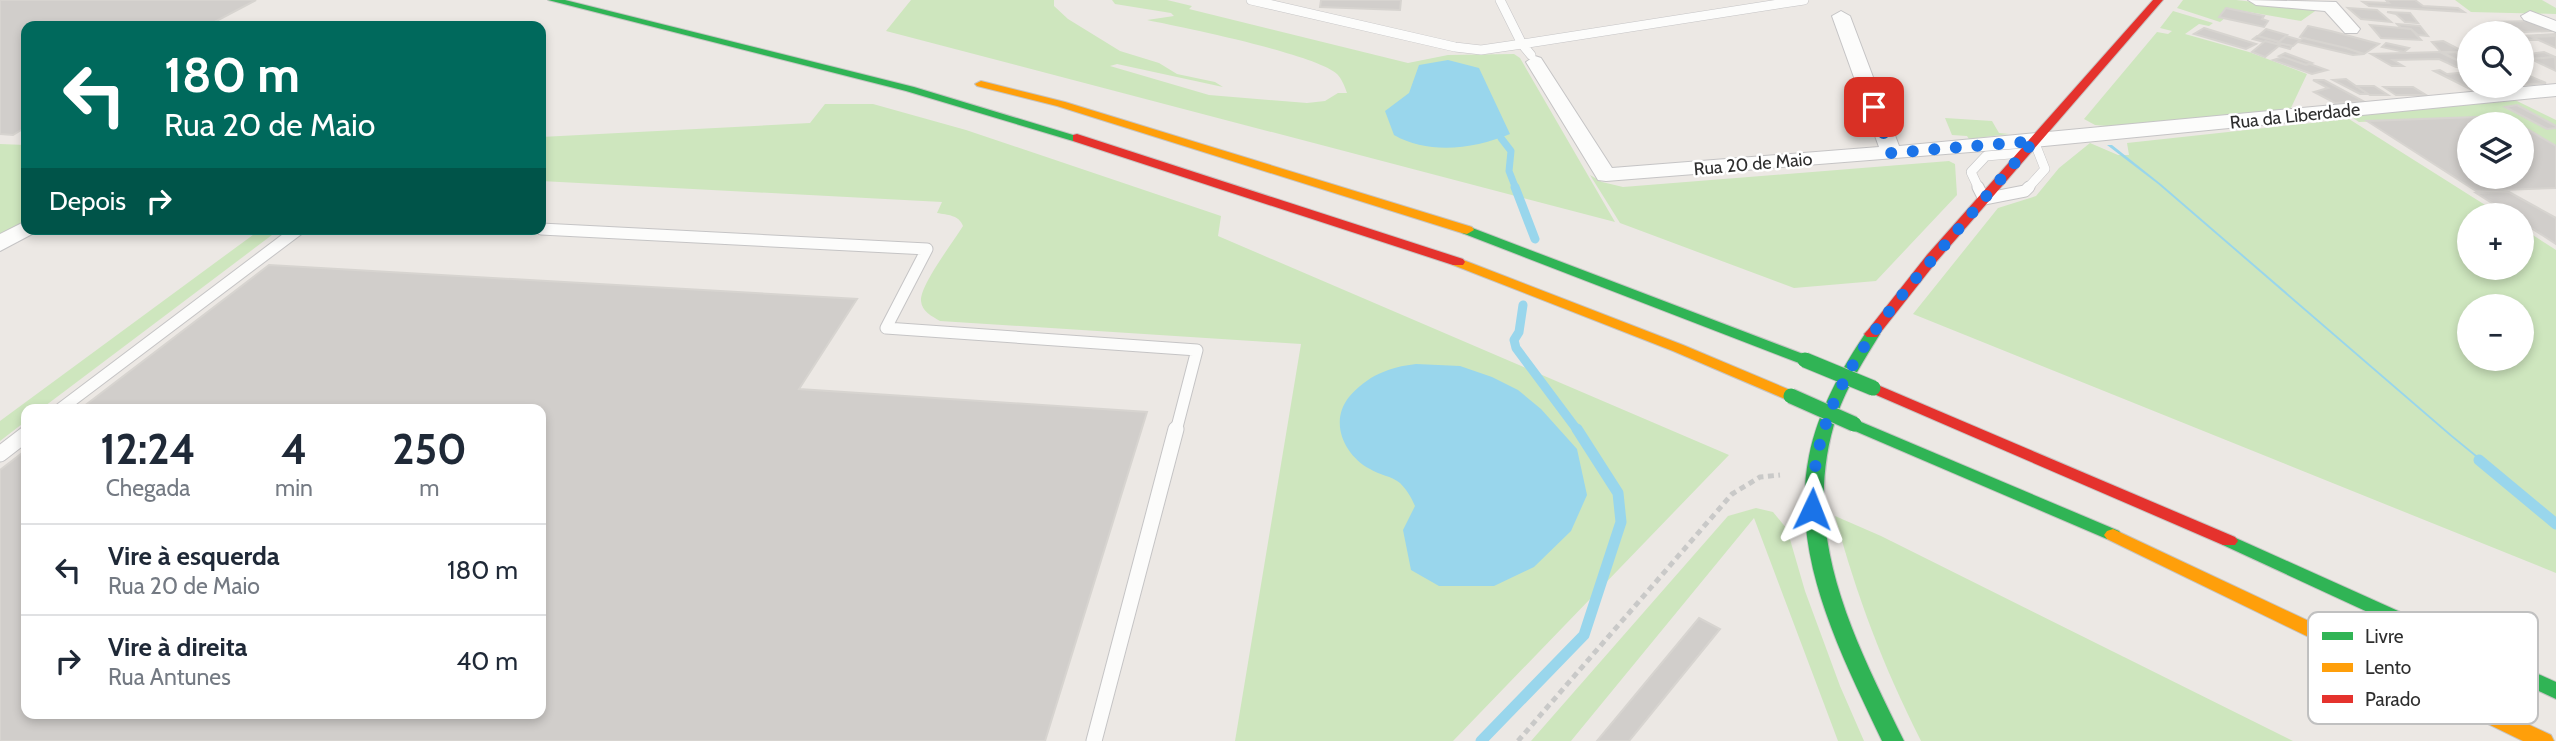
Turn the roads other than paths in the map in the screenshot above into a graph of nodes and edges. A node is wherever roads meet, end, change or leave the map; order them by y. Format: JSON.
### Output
{"nodes":[{"id":1,"x":553,"y":0,"type":"edge"},
{"id":2,"x":1251,"y":0,"type":"edge"},
{"id":3,"x":1500,"y":0,"type":"edge"},
{"id":4,"x":1804,"y":0,"type":"edge"},
{"id":5,"x":2158,"y":0,"type":"edge"},
{"id":6,"x":2256,"y":0,"type":"edge"},
{"id":7,"x":1841,"y":16,"type":"dead end"},
{"id":8,"x":2530,"y":16,"type":"dead end"},
{"id":9,"x":2556,"y":27,"type":"edge"},
{"id":10,"x":2351,"y":29,"type":"dead end"},
{"id":11,"x":1522,"y":44,"type":"junction"},
{"id":12,"x":1533,"y":58,"type":"joint"},
{"id":13,"x":967,"y":81,"type":"dead end"},
{"id":14,"x":2556,"y":90,"type":"edge"},
{"id":15,"x":2030,"y":147,"type":"junction"},
{"id":16,"x":1891,"y":153,"type":"junction"},
{"id":17,"x":1984,"y":199,"type":"junction"},
{"id":18,"x":546,"y":229,"type":"edge"},
{"id":19,"x":21,"y":231,"type":"edge"},
{"id":20,"x":291,"y":235,"type":"edge"},
{"id":21,"x":0,"y":244,"type":"edge"},
{"id":22,"x":67,"y":404,"type":"edge"},
{"id":23,"x":21,"y":438,"type":"edge"},
{"id":24,"x":0,"y":454,"type":"edge"},
{"id":25,"x":2384,"y":612,"type":"edge"},
{"id":26,"x":2308,"y":629,"type":"edge"},
{"id":27,"x":2538,"y":683,"type":"edge"},
{"id":28,"x":2556,"y":691,"type":"edge"},
{"id":29,"x":2507,"y":724,"type":"edge"},
{"id":30,"x":1094,"y":741,"type":"edge"},
{"id":31,"x":1893,"y":741,"type":"edge"},
{"id":32,"x":2543,"y":741,"type":"edge"}],
"edges":[{"from":1,"to":26,"type":"main road","bridge":true},
{"from":2,"to":11,"type":"lane"},
{"from":3,"to":11,"type":"lane"},
{"from":4,"to":11,"type":"lane"},
{"from":5,"to":15,"type":"main road"},
{"from":6,"to":10,"type":"street"},
{"from":7,"to":16,"type":"street"},
{"from":8,"to":9,"type":"street"},
{"from":11,"to":12,"type":"lane"},
{"from":12,"to":16,"type":"street","name":"Rua 20 de Maio"},
{"from":13,"to":25,"type":"main road","bridge":true},
{"from":14,"to":15,"type":"street","name":"Rua da Liberdade"},
{"from":15,"to":16,"type":"street","name":"Rua 20 de Maio"},
{"from":15,"to":17,"type":"main road"},
{"from":15,"to":17,"type":"lane"},
{"from":15,"to":17,"type":"lane"},
{"from":17,"to":31,"type":"main road"},
{"from":18,"to":30,"type":"lane"},
{"from":19,"to":21,"type":"street"},
{"from":20,"to":22,"type":"lane"},
{"from":23,"to":24,"type":"lane"},
{"from":27,"to":28,"type":"main road","bridge":true},
{"from":29,"to":32,"type":"main road","bridge":true}]}
